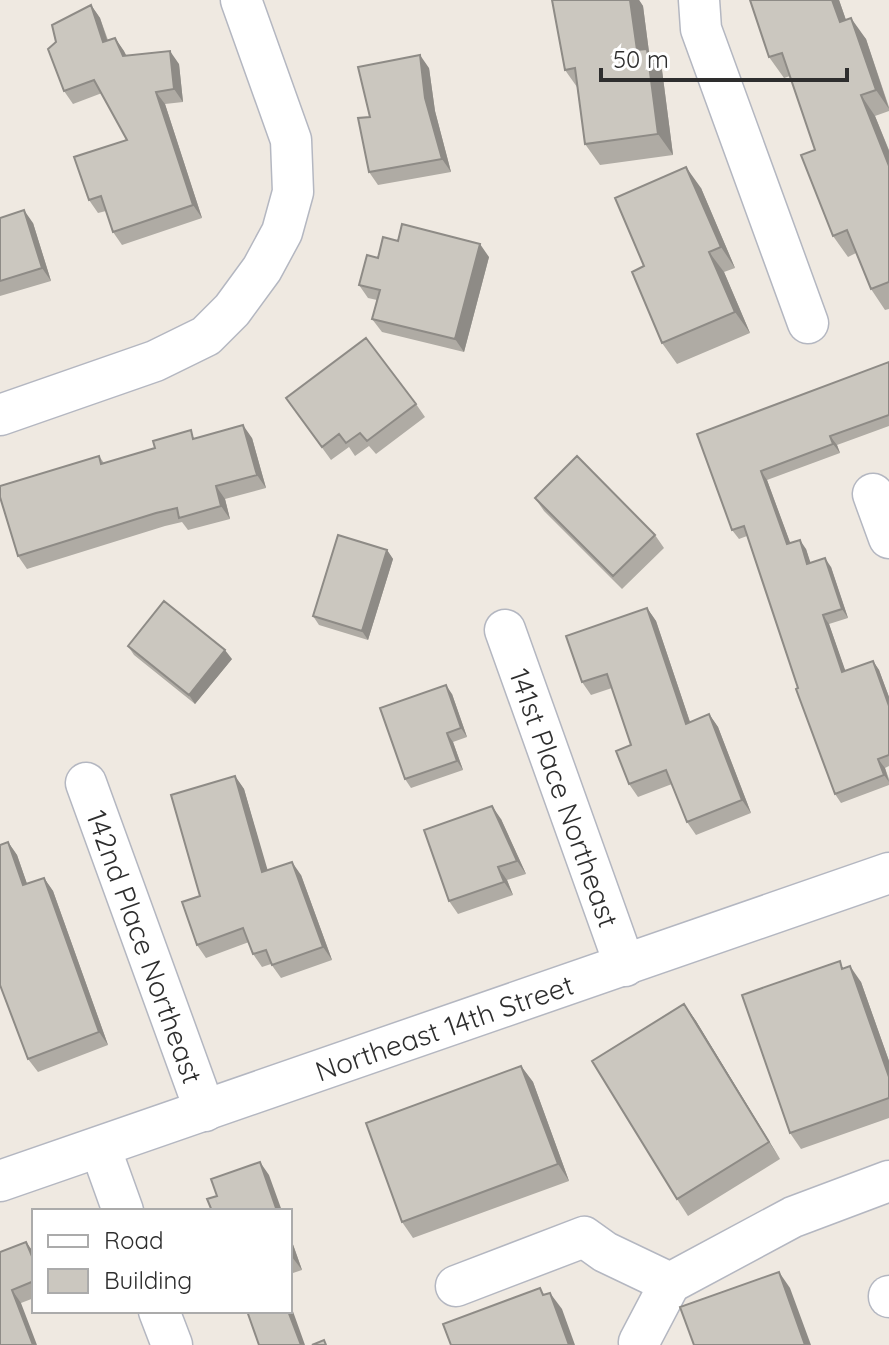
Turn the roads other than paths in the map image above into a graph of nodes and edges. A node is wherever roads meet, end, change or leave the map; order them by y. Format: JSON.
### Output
{"nodes":[{"id":1,"x":241,"y":0,"type":"edge"},
{"id":2,"x":699,"y":0,"type":"edge"},
{"id":3,"x":808,"y":323,"type":"dead end"},
{"id":4,"x":0,"y":415,"type":"edge"},
{"id":5,"x":873,"y":494,"type":"dead end"},
{"id":6,"x":889,"y":538,"type":"edge"},
{"id":7,"x":505,"y":630,"type":"dead end"},
{"id":8,"x":86,"y":783,"type":"dead end"},
{"id":9,"x":889,"y":873,"type":"edge"},
{"id":10,"x":625,"y":966,"type":"junction"},
{"id":11,"x":205,"y":1111,"type":"junction"},
{"id":12,"x":100,"y":1147,"type":"junction"},
{"id":13,"x":0,"y":1181,"type":"edge"},
{"id":14,"x":889,"y":1181,"type":"edge"},
{"id":15,"x":122,"y":1209,"type":"edge"},
{"id":16,"x":670,"y":1283,"type":"junction"},
{"id":17,"x":456,"y":1286,"type":"dead end"},
{"id":18,"x":160,"y":1313,"type":"edge"},
{"id":19,"x":172,"y":1345,"type":"edge"},
{"id":20,"x":640,"y":1345,"type":"edge"}],
"edges":[{"from":1,"to":4,"type":"street"},
{"from":2,"to":3,"type":"street"},
{"from":5,"to":6,"type":"street"},
{"from":7,"to":10,"type":"street","name":"141st Place Northeast"},
{"from":8,"to":11,"type":"street","name":"142nd Place Northeast"},
{"from":9,"to":10,"type":"street","name":"Northeast 14th Street"},
{"from":10,"to":11,"type":"street","name":"Northeast 14th Street"},
{"from":11,"to":12,"type":"street","name":"Northeast 14th Street"},
{"from":12,"to":13,"type":"street","name":"Northeast 14th Street"},
{"from":12,"to":15,"type":"street"},
{"from":14,"to":16,"type":"street"},
{"from":16,"to":17,"type":"street"},
{"from":16,"to":20,"type":"street"},
{"from":18,"to":19,"type":"street"}]}
